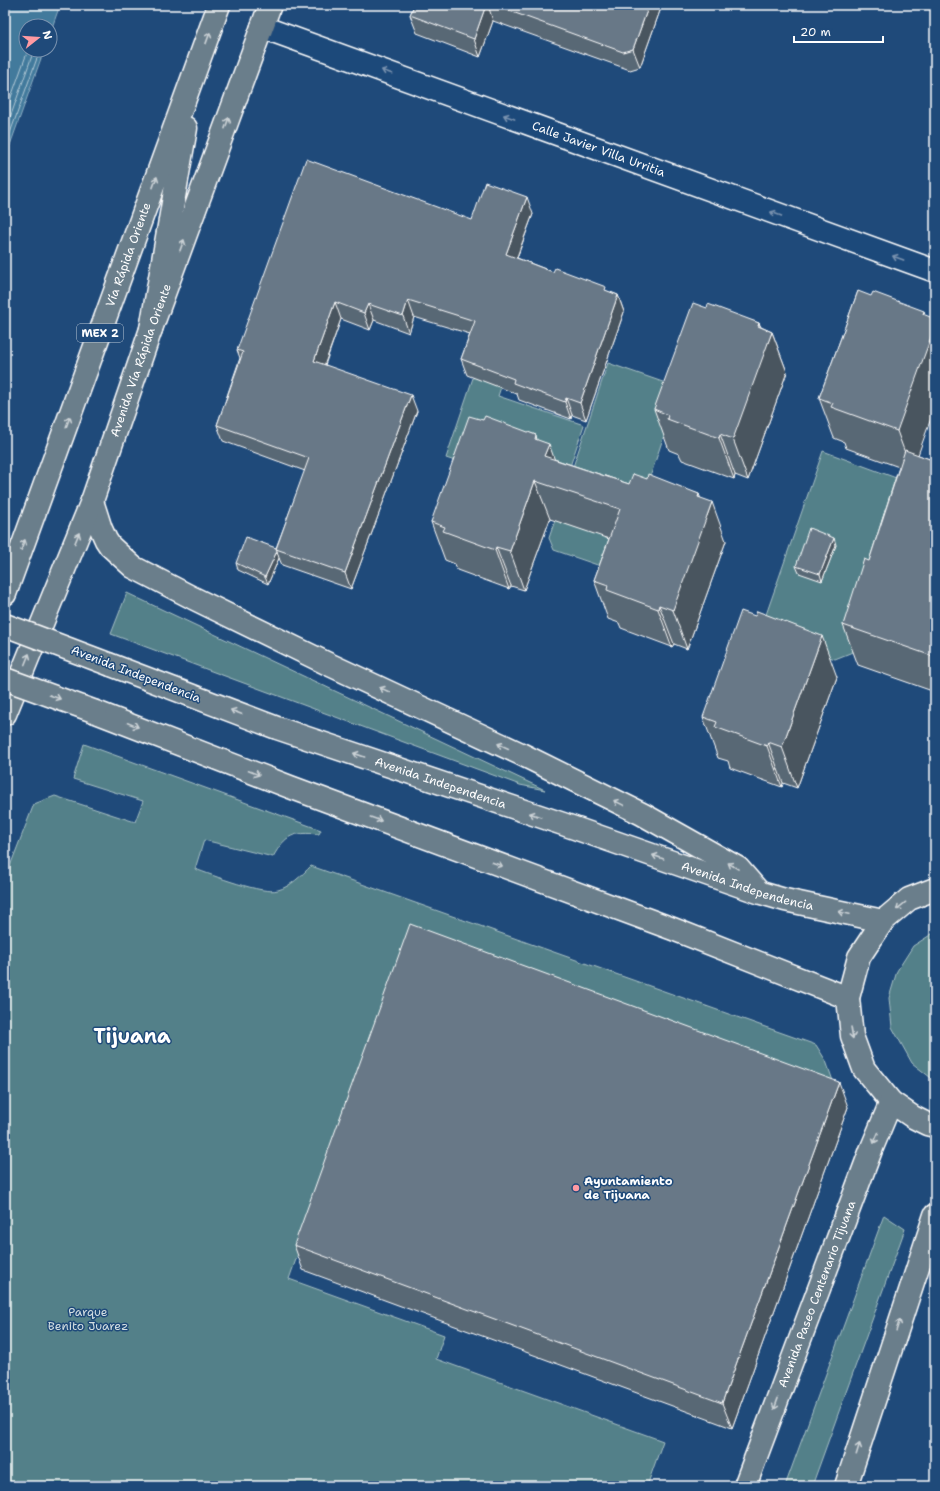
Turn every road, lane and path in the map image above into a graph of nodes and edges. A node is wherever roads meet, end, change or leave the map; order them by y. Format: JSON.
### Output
{"nodes":[{"id":1,"x":219,"y":5,"type":"edge"},
{"id":2,"x":270,"y":5,"type":"edge"},
{"id":3,"x":262,"y":27,"type":"junction"},
{"id":4,"x":196,"y":71,"type":"junction"},
{"id":5,"x":935,"y":271,"type":"edge"},
{"id":6,"x":151,"y":329,"type":"junction"},
{"id":7,"x":92,"y":501,"type":"junction"},
{"id":8,"x":5,"y":594,"type":"edge"},
{"id":9,"x":5,"y":626,"type":"edge"},
{"id":10,"x":5,"y":679,"type":"edge"},
{"id":11,"x":5,"y":714,"type":"edge"},
{"id":12,"x":935,"y":889,"type":"edge"},
{"id":13,"x":761,"y":893,"type":"junction"},
{"id":14,"x":883,"y":921,"type":"junction"},
{"id":15,"x":848,"y":998,"type":"junction"},
{"id":16,"x":891,"y":1102,"type":"junction"},
{"id":17,"x":935,"y":1126,"type":"edge"},
{"id":18,"x":935,"y":1215,"type":"edge"},
{"id":19,"x":745,"y":1486,"type":"edge"},
{"id":20,"x":846,"y":1486,"type":"edge"}],
"edges":[{"from":4,"to":1,"type":"main road","name":"Vía Rápida Oriente","number":"MEX 2","one_way":true},
{"from":2,"to":3,"type":"main road","name":"Avenida Vía Rápida Oriente"},
{"from":5,"to":3,"type":"street","name":"Calle Javier Villa Urritia","one_way":true},
{"from":6,"to":3,"type":"main road","name":"Avenida Vía Rápida Oriente","one_way":true},
{"from":4,"to":6,"type":"main road"},
{"from":8,"to":4,"type":"main road","name":"Vía Rápida Oriente","number":"MEX 2","one_way":true},
{"from":6,"to":7,"type":"main road","name":"Avenida Vía Rápida Oriente"},
{"from":11,"to":7,"type":"main road","name":"Avenida Vía Rápida Oriente","one_way":true},
{"from":13,"to":7,"type":"main road","one_way":true},
{"from":13,"to":9,"type":"main road","name":"Avenida Independencia","one_way":true,"bridge":true},
{"from":10,"to":15,"type":"main road","one_way":true,"bridge":true},
{"from":12,"to":14,"type":"main road","one_way":true},
{"from":14,"to":13,"type":"main road","name":"Avenida Independencia","one_way":true},
{"from":14,"to":15,"type":"main road"},
{"from":15,"to":16,"type":"main road","one_way":true},
{"from":16,"to":17,"type":"main road"},
{"from":16,"to":19,"type":"main road","name":"Avenida Paseo Centenario Tijuana","one_way":true},
{"from":20,"to":18,"type":"main road","one_way":true}]}
